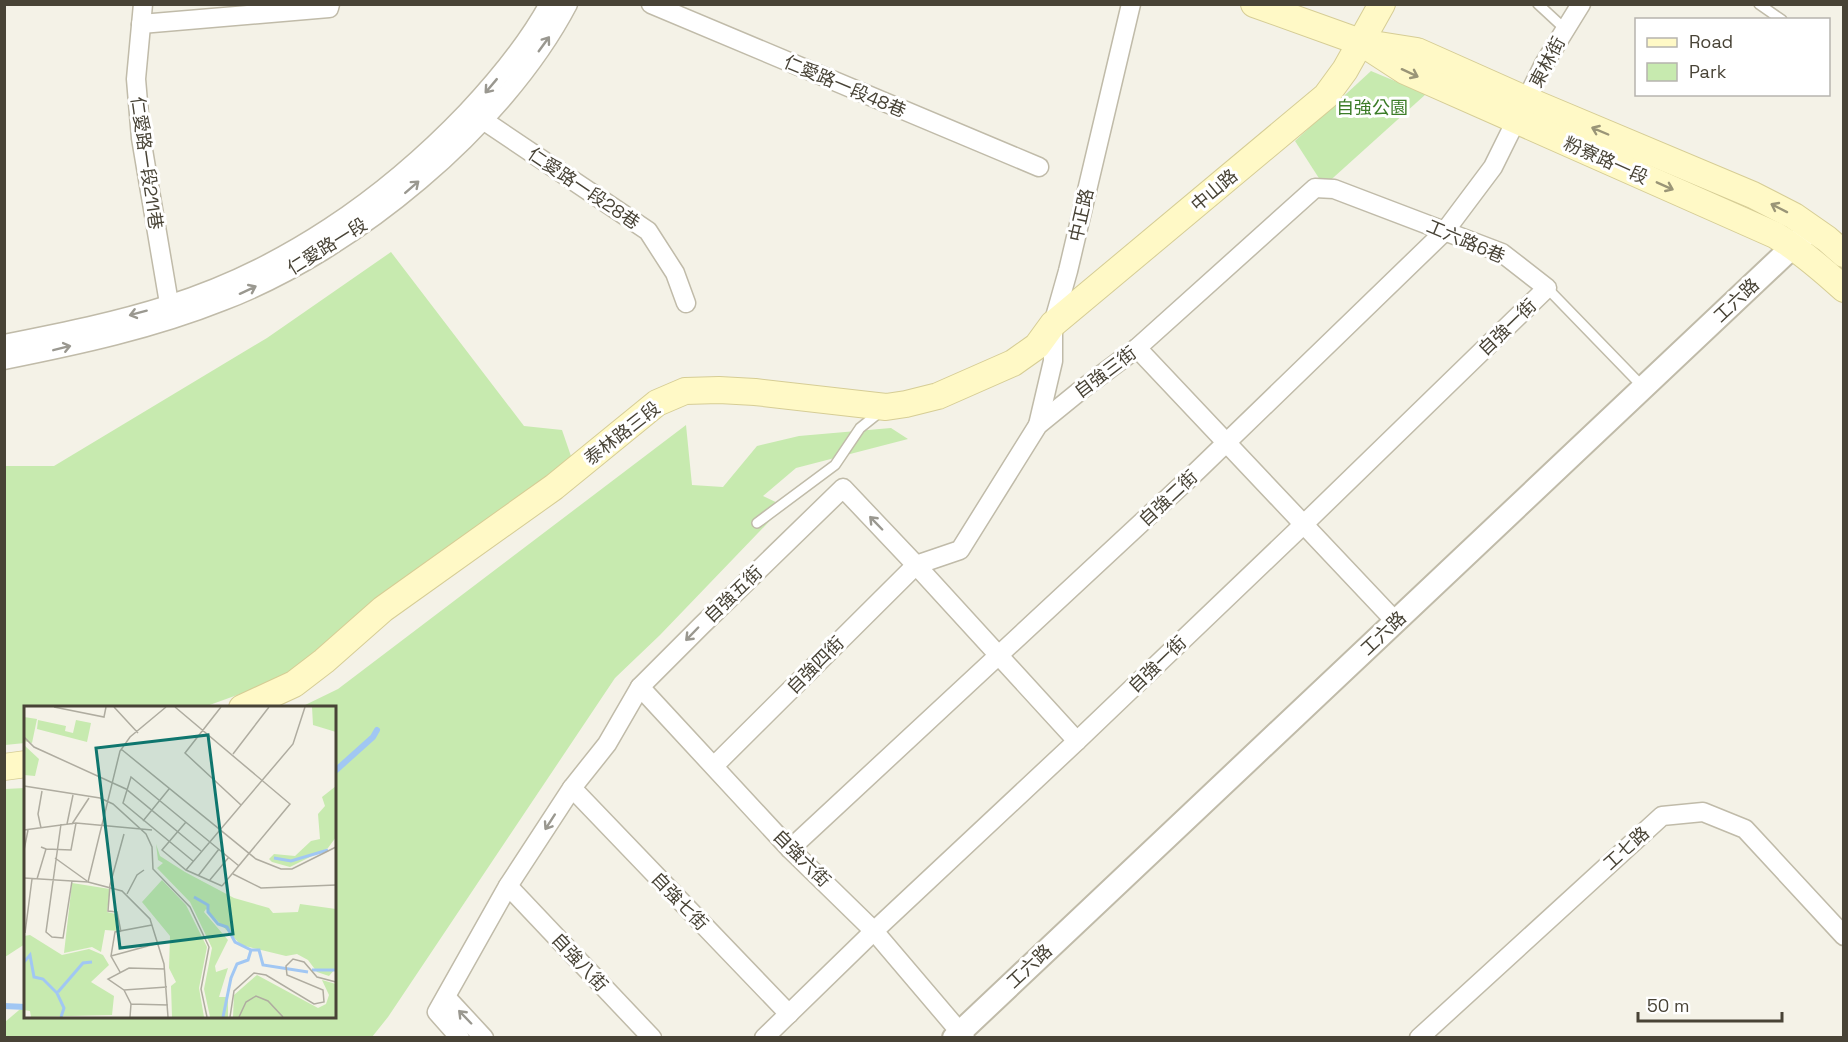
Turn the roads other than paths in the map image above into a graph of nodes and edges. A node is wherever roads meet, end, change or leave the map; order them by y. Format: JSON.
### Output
{"nodes":[{"id":1,"x":143,"y":4,"type":"edge"},
{"id":2,"x":330,"y":4,"type":"edge"},
{"id":3,"x":549,"y":4,"type":"edge"},
{"id":4,"x":568,"y":4,"type":"edge"},
{"id":5,"x":651,"y":4,"type":"edge"},
{"id":6,"x":1131,"y":4,"type":"edge"},
{"id":7,"x":1254,"y":4,"type":"edge"},
{"id":8,"x":1366,"y":4,"type":"edge"},
{"id":9,"x":1382,"y":4,"type":"edge"},
{"id":10,"x":1538,"y":4,"type":"edge"},
{"id":11,"x":1581,"y":4,"type":"edge"},
{"id":12,"x":1759,"y":4,"type":"edge"},
{"id":13,"x":1779,"y":18,"type":"edge"},
{"id":14,"x":141,"y":24,"type":"junction"},
{"id":15,"x":1565,"y":29,"type":"junction"},
{"id":16,"x":1360,"y":42,"type":"junction"},
{"id":17,"x":1522,"y":110,"type":"junction"},
{"id":18,"x":483,"y":120,"type":"junction"},
{"id":19,"x":1039,"y":166,"type":"dead end"},
{"id":20,"x":1316,"y":188,"type":"joint"},
{"id":21,"x":1812,"y":228,"type":"junction"},
{"id":22,"x":1445,"y":231,"type":"junction"},
{"id":23,"x":1793,"y":246,"type":"junction"},
{"id":24,"x":1844,"y":254,"type":"edge"},
{"id":25,"x":1547,"y":288,"type":"junction"},
{"id":26,"x":1844,"y":289,"type":"edge"},
{"id":27,"x":686,"y":303,"type":"dead end"},
{"id":28,"x":170,"y":312,"type":"junction"},
{"id":29,"x":1053,"y":324,"type":"junction"},
{"id":30,"x":4,"y":344,"type":"edge"},
{"id":31,"x":1137,"y":348,"type":"junction"},
{"id":32,"x":4,"y":360,"type":"edge"},
{"id":33,"x":1643,"y":387,"type":"junction"},
{"id":34,"x":886,"y":407,"type":"junction"},
{"id":35,"x":1038,"y":425,"type":"junction"},
{"id":36,"x":1226,"y":443,"type":"junction"},
{"id":37,"x":757,"y":522,"type":"dead end"},
{"id":38,"x":1304,"y":524,"type":"junction"},
{"id":39,"x":916,"y":565,"type":"junction"},
{"id":40,"x":1395,"y":621,"type":"junction"},
{"id":41,"x":999,"y":655,"type":"junction"},
{"id":42,"x":640,"y":687,"type":"junction"},
{"id":43,"x":246,"y":706,"type":"edge"},
{"id":44,"x":1077,"y":741,"type":"junction"},
{"id":45,"x":24,"y":764,"type":"edge"},
{"id":46,"x":714,"y":766,"type":"junction"},
{"id":47,"x":4,"y":767,"type":"edge"},
{"id":48,"x":572,"y":788,"type":"junction"},
{"id":49,"x":790,"y":849,"type":"junction"},
{"id":50,"x":508,"y":886,"type":"junction"},
{"id":51,"x":874,"y":931,"type":"junction"},
{"id":52,"x":1844,"y":936,"type":"edge"},
{"id":53,"x":446,"y":997,"type":"junction"},
{"id":54,"x":789,"y":1014,"type":"junction"},
{"id":55,"x":959,"y":1036,"type":"edge"},
{"id":56,"x":460,"y":1038,"type":"edge"},
{"id":57,"x":484,"y":1038,"type":"edge"},
{"id":58,"x":652,"y":1038,"type":"edge"},
{"id":59,"x":764,"y":1038,"type":"edge"},
{"id":60,"x":1419,"y":1038,"type":"edge"}],
"edges":[{"from":1,"to":14,"type":"street","name":"仁愛路一段211巷"},
{"from":2,"to":14,"type":"street"},
{"from":3,"to":28,"type":"street","name":"仁愛路一段","one_way":true},
{"from":18,"to":4,"type":"street","name":"仁愛路一段","one_way":true},
{"from":5,"to":19,"type":"street","name":"仁愛路一段48巷"},
{"from":6,"to":29,"type":"street","name":"中正路"},
{"from":7,"to":16,"type":"main road","name":"粉寮路一段"},
{"from":8,"to":16,"type":"main road","name":"中山路"},
{"from":9,"to":16,"type":"main road","name":"中山路"},
{"from":10,"to":15,"type":"lane"},
{"from":11,"to":15,"type":"street","name":"東林街"},
{"from":12,"to":13,"type":"lane"},
{"from":14,"to":28,"type":"street","name":"仁愛路一段211巷"},
{"from":15,"to":17,"type":"street","name":"東林街"},
{"from":16,"to":17,"type":"main road","name":"粉寮路一段"},
{"from":16,"to":29,"type":"main road","name":"中山路"},
{"from":21,"to":17,"type":"main road","name":"粉寮路一段","one_way":true},
{"from":17,"to":22,"type":"street","name":"自強二街"},
{"from":17,"to":23,"type":"main road","name":"粉寮路一段","one_way":true},
{"from":18,"to":27,"type":"street","name":"仁愛路一段28巷"},
{"from":28,"to":18,"type":"street","name":"仁愛路一段","one_way":true},
{"from":20,"to":22,"type":"street","name":"工六路6巷"},
{"from":20,"to":31,"type":"street","name":"自強三街"},
{"from":21,"to":23,"type":"street","name":"工六路"},
{"from":21,"to":24,"type":"main road","name":"粉寮路一段"},
{"from":22,"to":25,"type":"street","name":"工六路6巷"},
{"from":22,"to":36,"type":"street","name":"自強二街"},
{"from":23,"to":26,"type":"main road","name":"粉寮路一段"},
{"from":23,"to":33,"type":"street","name":"工六路"},
{"from":25,"to":33,"type":"lane","name":"工六路6巷"},
{"from":25,"to":38,"type":"street","name":"自強一街"},
{"from":28,"to":30,"type":"street","name":"仁愛路一段","one_way":true},
{"from":32,"to":28,"type":"street","name":"仁愛路一段","one_way":true},
{"from":29,"to":34,"type":"main road","name":"泰林路三段"},
{"from":29,"to":35,"type":"street","name":"中正路"},
{"from":31,"to":35,"type":"street","name":"自強三街"},
{"from":31,"to":36,"type":"street"},
{"from":33,"to":40,"type":"street","name":"工六路"},
{"from":34,"to":37,"type":"lane"},
{"from":34,"to":43,"type":"main road","name":"泰林路三段"},
{"from":35,"to":39,"type":"street","name":"自強三街"},
{"from":36,"to":38,"type":"street"},
{"from":36,"to":41,"type":"street","name":"自強二街"},
{"from":38,"to":40,"type":"street"},
{"from":38,"to":44,"type":"street","name":"自強一街"},
{"from":39,"to":41,"type":"street","name":"自強五街"},
{"from":39,"to":42,"type":"street","name":"自強五街","one_way":true},
{"from":39,"to":46,"type":"street","name":"自強四街"},
{"from":40,"to":55,"type":"street","name":"工六路"},
{"from":41,"to":44,"type":"street","name":"自強五街"},
{"from":41,"to":49,"type":"street","name":"自強二街"},
{"from":42,"to":46,"type":"street","name":"自強六街"},
{"from":42,"to":48,"type":"street","name":"自強五街"},
{"from":44,"to":51,"type":"street","name":"自強一街"},
{"from":45,"to":47,"type":"main road"},
{"from":46,"to":49,"type":"street","name":"自強六街"},
{"from":48,"to":50,"type":"street","name":"自強五街","one_way":true},
{"from":48,"to":54,"type":"street","name":"自強七街"},
{"from":49,"to":51,"type":"street","name":"自強六街"},
{"from":50,"to":53,"type":"street","name":"自強五街"},
{"from":50,"to":58,"type":"street","name":"自強八街"},
{"from":51,"to":54,"type":"street","name":"自強一街"},
{"from":51,"to":55,"type":"street","name":"自強六街"},
{"from":52,"to":60,"type":"street","name":"工七路"},
{"from":53,"to":56,"type":"street"},
{"from":57,"to":53,"type":"street","one_way":true},
{"from":54,"to":59,"type":"street","name":"自強一街"}]}
